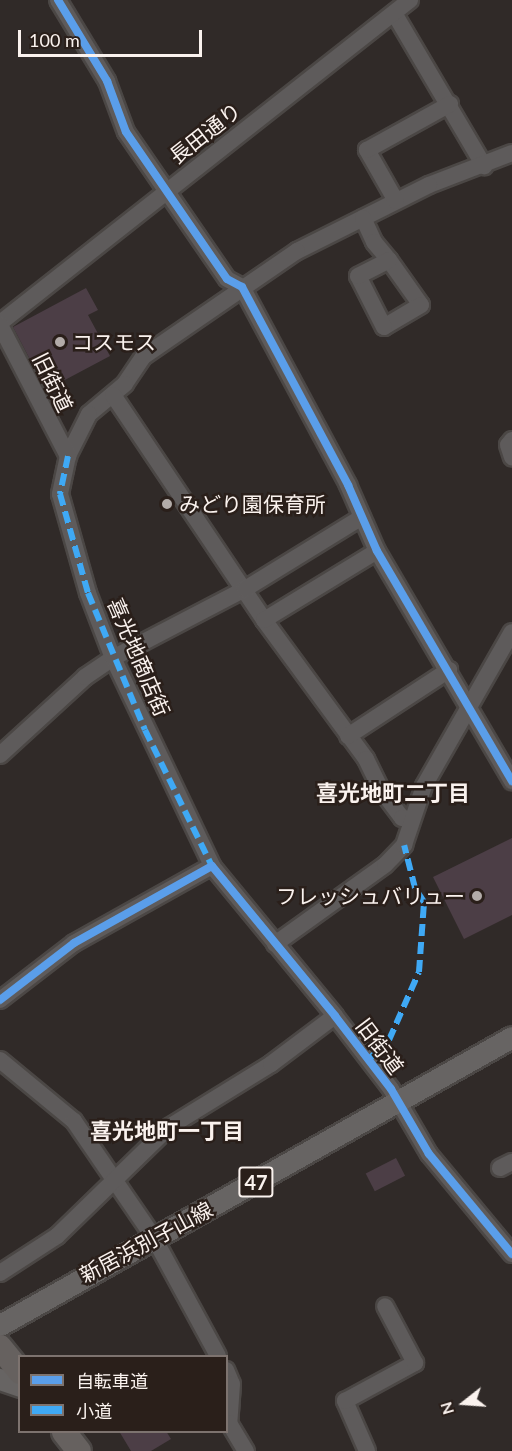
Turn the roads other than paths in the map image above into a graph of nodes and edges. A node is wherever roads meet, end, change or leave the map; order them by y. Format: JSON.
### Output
{"nodes":[{"id":1,"x":58,"y":0,"type":"edge"},
{"id":2,"x":397,"y":6,"type":"edge"},
{"id":3,"x":450,"y":104,"type":"junction"},
{"id":4,"x":512,"y":153,"type":"edge"},
{"id":5,"x":484,"y":166,"type":"junction"},
{"id":6,"x":168,"y":192,"type":"junction"},
{"id":7,"x":396,"y":201,"type":"junction"},
{"id":8,"x":363,"y":218,"type":"junction"},
{"id":9,"x":389,"y":260,"type":"dead end"},
{"id":10,"x":242,"y":287,"type":"junction"},
{"id":11,"x":0,"y":324,"type":"edge"},
{"id":12,"x":113,"y":395,"type":"junction"},
{"id":13,"x":512,"y":440,"type":"edge"},
{"id":14,"x":68,"y":456,"type":"junction"},
{"id":15,"x":512,"y":457,"type":"edge"},
{"id":16,"x":362,"y":517,"type":"junction"},
{"id":17,"x":377,"y":551,"type":"junction"},
{"id":18,"x":245,"y":589,"type":"junction"},
{"id":19,"x":264,"y":620,"type":"junction"},
{"id":20,"x":512,"y":632,"type":"edge"},
{"id":21,"x":113,"y":658,"type":"junction"},
{"id":22,"x":449,"y":670,"type":"junction"},
{"id":23,"x":470,"y":703,"type":"junction"},
{"id":24,"x":348,"y":736,"type":"junction"},
{"id":25,"x":0,"y":755,"type":"edge"},
{"id":26,"x":512,"y":781,"type":"edge"},
{"id":27,"x":411,"y":819,"type":"junction"},
{"id":28,"x":212,"y":866,"type":"junction"},
{"id":29,"x":275,"y":944,"type":"junction"},
{"id":30,"x":0,"y":1000,"type":"edge"},
{"id":31,"x":334,"y":1016,"type":"junction"},
{"id":32,"x":512,"y":1037,"type":"edge"},
{"id":33,"x":0,"y":1060,"type":"edge"},
{"id":34,"x":398,"y":1104,"type":"junction"},
{"id":35,"x":115,"y":1179,"type":"junction"},
{"id":36,"x":154,"y":1238,"type":"junction"},
{"id":37,"x":512,"y":1254,"type":"edge"},
{"id":38,"x":0,"y":1273,"type":"edge"},
{"id":39,"x":385,"y":1306,"type":"dead end"},
{"id":40,"x":0,"y":1325,"type":"edge"},
{"id":41,"x":0,"y":1347,"type":"edge"},
{"id":42,"x":217,"y":1355,"type":"edge"},
{"id":43,"x":18,"y":1370,"type":"edge"},
{"id":44,"x":228,"y":1375,"type":"edge"},
{"id":45,"x":0,"y":1379,"type":"edge"},
{"id":46,"x":18,"y":1385,"type":"edge"},
{"id":47,"x":66,"y":1433,"type":"edge"},
{"id":48,"x":79,"y":1451,"type":"edge"},
{"id":49,"x":246,"y":1451,"type":"edge"},
{"id":50,"x":368,"y":1451,"type":"edge"}],
"edges":[{"from":1,"to":6,"type":"street"},
{"from":2,"to":3,"type":"street"},
{"from":2,"to":6,"type":"street","name":"長田通り"},
{"from":3,"to":5,"type":"street"},
{"from":3,"to":7,"type":"street"},
{"from":4,"to":5,"type":"street","name":"喜光地商店街"},
{"from":5,"to":7,"type":"street","name":"喜光地商店街"},
{"from":6,"to":10,"type":"street"},
{"from":6,"to":11,"type":"street","name":"長田通り"},
{"from":7,"to":8,"type":"street","name":"喜光地商店街"},
{"from":8,"to":9,"type":"street"},
{"from":8,"to":10,"type":"street","name":"喜光地商店街"},
{"from":10,"to":12,"type":"street","name":"喜光地商店街"},
{"from":10,"to":16,"type":"street"},
{"from":11,"to":14,"type":"street","name":"旧街道"},
{"from":12,"to":14,"type":"street","name":"喜光地商店街"},
{"from":12,"to":18,"type":"street"},
{"from":13,"to":15,"type":"street"},
{"from":14,"to":21,"type":"street","name":"喜光地商店街"},
{"from":16,"to":17,"type":"street"},
{"from":16,"to":18,"type":"street"},
{"from":17,"to":19,"type":"street"},
{"from":17,"to":22,"type":"street"},
{"from":18,"to":19,"type":"street"},
{"from":18,"to":21,"type":"street"},
{"from":19,"to":24,"type":"street"},
{"from":20,"to":23,"type":"street"},
{"from":21,"to":25,"type":"street"},
{"from":21,"to":28,"type":"street","name":"喜光地商店街"},
{"from":22,"to":23,"type":"street"},
{"from":22,"to":24,"type":"street"},
{"from":23,"to":26,"type":"street"},
{"from":23,"to":27,"type":"street"},
{"from":24,"to":27,"type":"street"},
{"from":27,"to":29,"type":"street"},
{"from":28,"to":29,"type":"street","name":"旧街道"},
{"from":28,"to":30,"type":"street"},
{"from":29,"to":31,"type":"street","name":"旧街道"},
{"from":31,"to":34,"type":"street","name":"旧街道"},
{"from":31,"to":35,"type":"street"},
{"from":32,"to":34,"type":"main road","name":"新居浜別子山線","number":"47"},
{"from":33,"to":35,"type":"street"},
{"from":34,"to":36,"type":"main road","name":"新居浜別子山線","number":"47"},
{"from":34,"to":37,"type":"street","name":"旧街道"},
{"from":35,"to":36,"type":"street"},
{"from":35,"to":38,"type":"street"},
{"from":36,"to":40,"type":"main road","name":"新居浜別子山線","number":"47"},
{"from":36,"to":42,"type":"street"},
{"from":39,"to":50,"type":"street"},
{"from":41,"to":43,"type":"highway"},
{"from":44,"to":49,"type":"street"},
{"from":45,"to":46,"type":"main road"},
{"from":47,"to":48,"type":"highway"}]}
